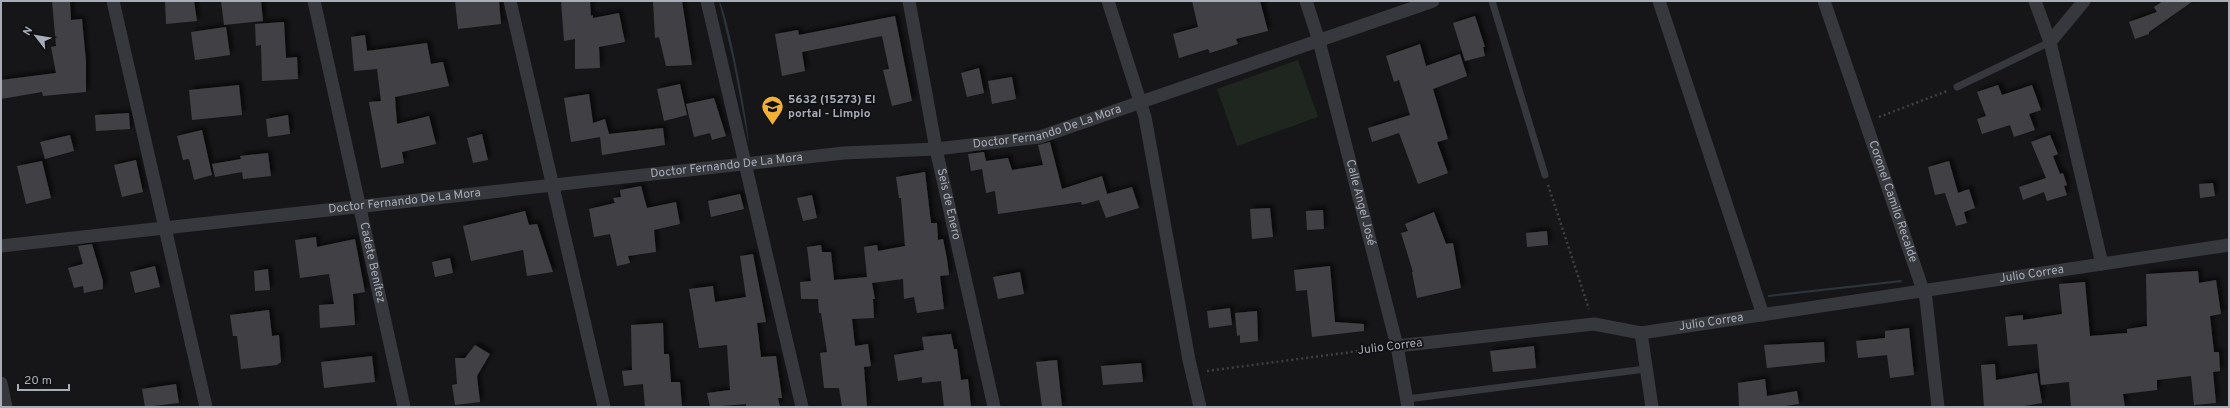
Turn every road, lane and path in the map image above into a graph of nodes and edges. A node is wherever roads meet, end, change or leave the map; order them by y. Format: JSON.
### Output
{"nodes":[{"id":1,"x":113,"y":1,"type":"edge"},
{"id":2,"x":314,"y":1,"type":"edge"},
{"id":3,"x":510,"y":1,"type":"edge"},
{"id":4,"x":707,"y":1,"type":"edge"},
{"id":5,"x":908,"y":1,"type":"edge"},
{"id":6,"x":1108,"y":1,"type":"edge"},
{"id":7,"x":1306,"y":1,"type":"edge"},
{"id":8,"x":1433,"y":1,"type":"edge"},
{"id":9,"x":1492,"y":1,"type":"edge"},
{"id":10,"x":1659,"y":1,"type":"edge"},
{"id":11,"x":1824,"y":1,"type":"edge"},
{"id":12,"x":2035,"y":1,"type":"edge"},
{"id":13,"x":2084,"y":1,"type":"edge"},
{"id":14,"x":1319,"y":40,"type":"junction"},
{"id":15,"x":2050,"y":42,"type":"junction"},
{"id":16,"x":1957,"y":87,"type":"joint"},
{"id":17,"x":1140,"y":103,"type":"junction"},
{"id":18,"x":1866,"y":122,"type":"junction"},
{"id":19,"x":936,"y":149,"type":"junction"},
{"id":20,"x":744,"y":164,"type":"junction"},
{"id":21,"x":1545,"y":175,"type":"joint"},
{"id":22,"x":552,"y":186,"type":"junction"},
{"id":23,"x":359,"y":206,"type":"junction"},
{"id":24,"x":165,"y":228,"type":"junction"},
{"id":25,"x":2229,"y":245,"type":"edge"},
{"id":26,"x":1,"y":246,"type":"edge"},
{"id":27,"x":2102,"y":264,"type":"junction"},
{"id":28,"x":1923,"y":291,"type":"junction"},
{"id":29,"x":1763,"y":315,"type":"junction"},
{"id":30,"x":1594,"y":324,"type":"junction"},
{"id":31,"x":1641,"y":333,"type":"junction"},
{"id":32,"x":1397,"y":346,"type":"junction"},
{"id":33,"x":1646,"y":369,"type":"junction"},
{"id":34,"x":1192,"y":373,"type":"junction"},
{"id":35,"x":1,"y":383,"type":"edge"},
{"id":36,"x":1407,"y":403,"type":"edge"},
{"id":37,"x":6,"y":407,"type":"edge"},
{"id":38,"x":206,"y":407,"type":"edge"},
{"id":39,"x":404,"y":407,"type":"edge"},
{"id":40,"x":604,"y":407,"type":"edge"},
{"id":41,"x":802,"y":407,"type":"edge"},
{"id":42,"x":994,"y":407,"type":"edge"},
{"id":43,"x":1200,"y":407,"type":"edge"},
{"id":44,"x":1652,"y":407,"type":"edge"},
{"id":45,"x":1938,"y":407,"type":"edge"}],
"edges":[{"from":1,"to":24,"type":"street"},
{"from":2,"to":23,"type":"street","name":"Cadete Benítez"},
{"from":3,"to":22,"type":"street"},
{"from":4,"to":20,"type":"street"},
{"from":5,"to":19,"type":"street","name":"Seis de Enero"},
{"from":6,"to":17,"type":"street"},
{"from":7,"to":14,"type":"street","name":"Calle Angel José"},
{"from":8,"to":14,"type":"street","name":"Doctor Fernando De La Mora"},
{"from":9,"to":21,"type":"lane"},
{"from":10,"to":29,"type":"street"},
{"from":11,"to":18,"type":"street","name":"Coronel Camilo Recalde"},
{"from":12,"to":15,"type":"street"},
{"from":13,"to":15,"type":"street"},
{"from":14,"to":17,"type":"street","name":"Doctor Fernando De La Mora"},
{"from":14,"to":32,"type":"street","name":"Calle Angel José"},
{"from":15,"to":16,"type":"lane"},
{"from":15,"to":27,"type":"street"},
{"from":16,"to":18,"type":"path"},
{"from":17,"to":19,"type":"street","name":"Doctor Fernando De La Mora"},
{"from":17,"to":34,"type":"street"},
{"from":18,"to":28,"type":"street","name":"Coronel Camilo Recalde"},
{"from":19,"to":20,"type":"street","name":"Doctor Fernando De La Mora"},
{"from":19,"to":42,"type":"street","name":"Seis de Enero"},
{"from":20,"to":22,"type":"street","name":"Doctor Fernando De La Mora"},
{"from":20,"to":41,"type":"street"},
{"from":21,"to":30,"type":"path"},
{"from":22,"to":23,"type":"street","name":"Doctor Fernando De La Mora"},
{"from":22,"to":40,"type":"street"},
{"from":23,"to":24,"type":"street","name":"Doctor Fernando De La Mora"},
{"from":23,"to":39,"type":"street","name":"Cadete Benítez"},
{"from":24,"to":26,"type":"street","name":"Doctor Fernando De La Mora"},
{"from":24,"to":38,"type":"street"},
{"from":25,"to":27,"type":"street","name":"Julio Correa"},
{"from":27,"to":28,"type":"street","name":"Julio Correa"},
{"from":28,"to":29,"type":"street","name":"Julio Correa"},
{"from":28,"to":45,"type":"street","name":"Coronel Camilo Recalde"},
{"from":29,"to":31,"type":"street","name":"Julio Correa"},
{"from":30,"to":31,"type":"street","name":"Julio Correa"},
{"from":30,"to":32,"type":"street","name":"Julio Correa"},
{"from":31,"to":33,"type":"street"},
{"from":32,"to":34,"type":"path","name":"Julio Correa"},
{"from":32,"to":36,"type":"street","name":"Calle Angel José"},
{"from":33,"to":36,"type":"lane"},
{"from":33,"to":44,"type":"street"},
{"from":34,"to":43,"type":"street"},
{"from":35,"to":37,"type":"street"}]}
